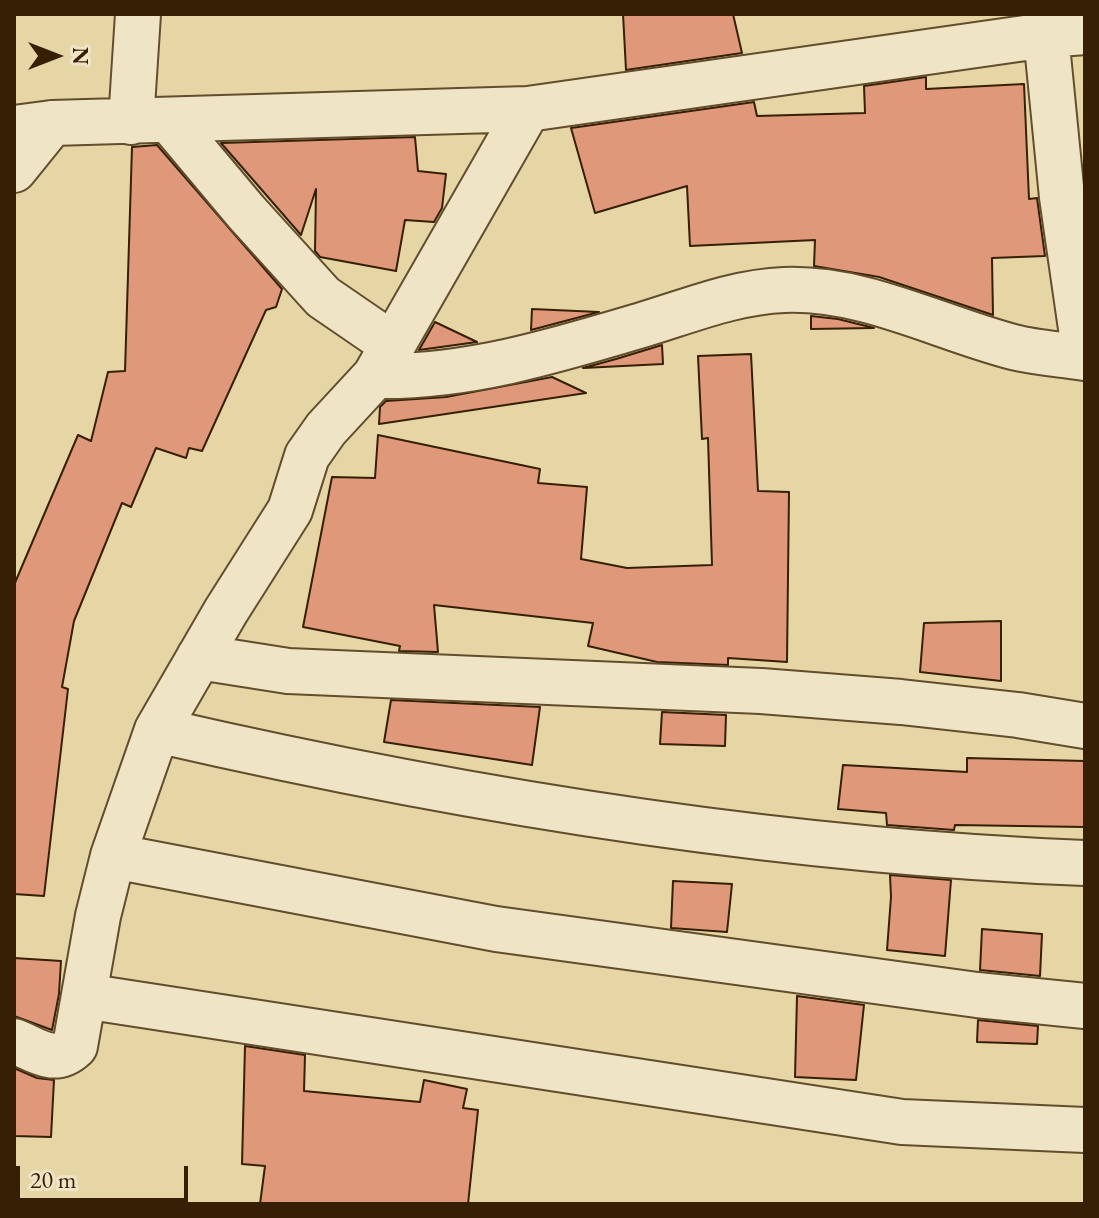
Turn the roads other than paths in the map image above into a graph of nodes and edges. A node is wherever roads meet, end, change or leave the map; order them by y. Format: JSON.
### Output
{"nodes":[{"id":1,"x":138,"y":14,"type":"edge"},
{"id":2,"x":1065,"y":34,"type":"edge"},
{"id":3,"x":528,"y":109,"type":"junction"},
{"id":4,"x":150,"y":121,"type":"junction"},
{"id":5,"x":33,"y":126,"type":"edge"},
{"id":6,"x":14,"y":170,"type":"edge"},
{"id":7,"x":1085,"y":357,"type":"edge"},
{"id":8,"x":384,"y":360,"type":"junction"},
{"id":9,"x":199,"y":657,"type":"junction"},
{"id":10,"x":1085,"y":726,"type":"edge"},
{"id":11,"x":157,"y":730,"type":"junction"},
{"id":12,"x":113,"y":856,"type":"junction"},
{"id":13,"x":1085,"y":863,"type":"edge"},
{"id":14,"x":84,"y":996,"type":"junction"},
{"id":15,"x":1085,"y":1006,"type":"edge"},
{"id":16,"x":14,"y":1041,"type":"edge"},
{"id":17,"x":1085,"y":1130,"type":"edge"}],
"edges":[{"from":1,"to":4,"type":"street"},
{"from":2,"to":3,"type":"street"},
{"from":2,"to":7,"type":"street"},
{"from":3,"to":4,"type":"street"},
{"from":3,"to":8,"type":"street"},
{"from":4,"to":5,"type":"street"},
{"from":4,"to":8,"type":"street"},
{"from":5,"to":6,"type":"street"},
{"from":7,"to":8,"type":"street"},
{"from":8,"to":9,"type":"street"},
{"from":9,"to":10,"type":"street"},
{"from":9,"to":11,"type":"street"},
{"from":11,"to":12,"type":"street"},
{"from":11,"to":13,"type":"street"},
{"from":12,"to":14,"type":"street"},
{"from":12,"to":15,"type":"street"},
{"from":14,"to":16,"type":"street"},
{"from":14,"to":17,"type":"street"}]}
